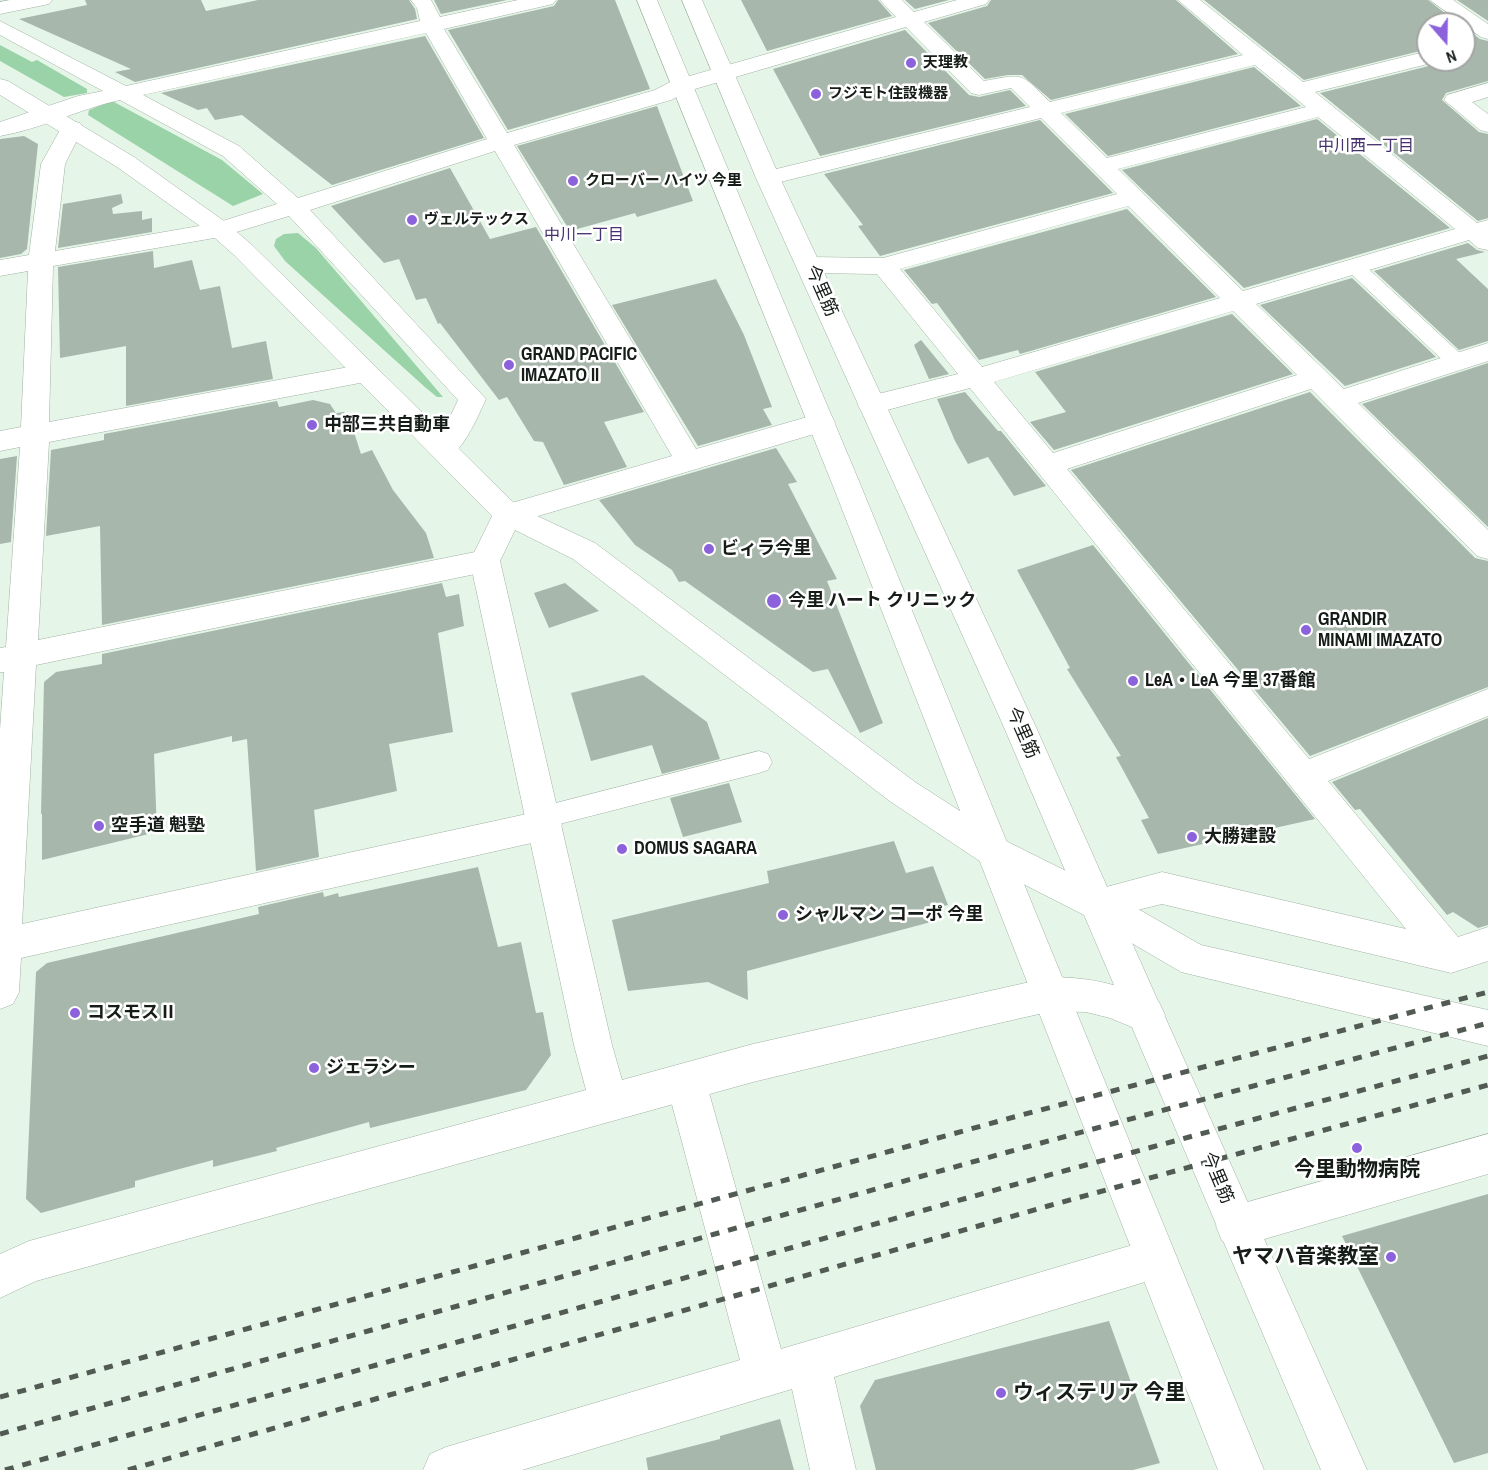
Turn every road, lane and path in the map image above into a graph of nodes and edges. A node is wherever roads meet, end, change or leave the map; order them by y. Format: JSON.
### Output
{"nodes":[{"id":1,"x":42,"y":0,"type":"edge"},
{"id":2,"x":421,"y":0,"type":"edge"},
{"id":3,"x":546,"y":0,"type":"edge"},
{"id":4,"x":647,"y":0,"type":"edge"},
{"id":5,"x":692,"y":0,"type":"edge"},
{"id":6,"x":890,"y":0,"type":"edge"},
{"id":7,"x":979,"y":0,"type":"edge"},
{"id":8,"x":1188,"y":0,"type":"edge"},
{"id":9,"x":1440,"y":0,"type":"edge"},
{"id":10,"x":0,"y":8,"type":"edge"},
{"id":11,"x":1488,"y":8,"type":"edge"},
{"id":12,"x":1458,"y":12,"type":"edge"},
{"id":13,"x":1473,"y":12,"type":"edge"},
{"id":14,"x":910,"y":21,"type":"junction"},
{"id":15,"x":431,"y":24,"type":"junction"},
{"id":16,"x":0,"y":27,"type":"edge"},
{"id":17,"x":1259,"y":58,"type":"junction"},
{"id":18,"x":1416,"y":60,"type":"edge"},
{"id":19,"x":723,"y":75,"type":"junction"},
{"id":20,"x":0,"y":86,"type":"edge"},
{"id":21,"x":1299,"y":90,"type":"junction"},
{"id":22,"x":1488,"y":90,"type":"edge"},
{"id":23,"x":672,"y":91,"type":"junction"},
{"id":24,"x":122,"y":93,"type":"junction"},
{"id":25,"x":1322,"y":109,"type":"junction"},
{"id":26,"x":1046,"y":111,"type":"junction"},
{"id":27,"x":47,"y":113,"type":"junction"},
{"id":28,"x":1488,"y":126,"type":"edge"},
{"id":29,"x":72,"y":128,"type":"junction"},
{"id":30,"x":0,"y":129,"type":"edge"},
{"id":31,"x":501,"y":142,"type":"junction"},
{"id":32,"x":1102,"y":166,"type":"junction"},
{"id":33,"x":768,"y":177,"type":"junction"},
{"id":34,"x":1133,"y":197,"type":"junction"},
{"id":35,"x":295,"y":208,"type":"junction"},
{"id":36,"x":220,"y":230,"type":"junction"},
{"id":37,"x":1483,"y":234,"type":"edge"},
{"id":38,"x":41,"y":262,"type":"junction"},
{"id":39,"x":809,"y":265,"type":"junction"},
{"id":40,"x":884,"y":266,"type":"junction"},
{"id":41,"x":1355,"y":267,"type":"junction"},
{"id":42,"x":0,"y":268,"type":"edge"},
{"id":43,"x":1239,"y":301,"type":"junction"},
{"id":44,"x":1488,"y":352,"type":"edge"},
{"id":45,"x":1457,"y":362,"type":"junction"},
{"id":46,"x":365,"y":373,"type":"junction"},
{"id":47,"x":975,"y":378,"type":"junction"},
{"id":48,"x":1317,"y":378,"type":"junction"},
{"id":49,"x":1338,"y":400,"type":"junction"},
{"id":50,"x":872,"y":405,"type":"junction"},
{"id":51,"x":820,"y":422,"type":"junction"},
{"id":52,"x":35,"y":435,"type":"junction"},
{"id":53,"x":0,"y":441,"type":"edge"},
{"id":54,"x":442,"y":448,"type":"junction"},
{"id":55,"x":688,"y":460,"type":"junction"},
{"id":56,"x":1047,"y":465,"type":"junction"},
{"id":57,"x":508,"y":514,"type":"junction"},
{"id":58,"x":1488,"y":548,"type":"edge"},
{"id":59,"x":485,"y":561,"type":"junction"},
{"id":60,"x":11,"y":658,"type":"edge"},
{"id":61,"x":1488,"y":702,"type":"edge"},
{"id":62,"x":759,"y":762,"type":"dead end"},
{"id":63,"x":1303,"y":776,"type":"junction"},
{"id":64,"x":544,"y":821,"type":"junction"},
{"id":65,"x":996,"y":853,"type":"junction"},
{"id":66,"x":1097,"y":904,"type":"junction"},
{"id":67,"x":1488,"y":944,"type":"edge"},
{"id":68,"x":1,"y":946,"type":"edge"},
{"id":69,"x":1451,"y":956,"type":"junction"},
{"id":70,"x":0,"y":992,"type":"edge"},
{"id":71,"x":1052,"y":994,"type":"junction"},
{"id":72,"x":1146,"y":1015,"type":"junction"},
{"id":73,"x":1488,"y":1028,"type":"edge"},
{"id":74,"x":686,"y":1082,"type":"junction"},
{"id":75,"x":609,"y":1102,"type":"junction"},
{"id":76,"x":1488,"y":1154,"type":"edge"},
{"id":77,"x":1237,"y":1226,"type":"junction"},
{"id":78,"x":1156,"y":1259,"type":"junction"},
{"id":79,"x":0,"y":1277,"type":"edge"},
{"id":80,"x":809,"y":1364,"type":"junction"},
{"id":81,"x":765,"y":1375,"type":"junction"},
{"id":82,"x":499,"y":1463,"type":"edge"},
{"id":83,"x":446,"y":1470,"type":"edge"},
{"id":84,"x":833,"y":1470,"type":"edge"},
{"id":85,"x":1241,"y":1470,"type":"edge"},
{"id":86,"x":1344,"y":1470,"type":"edge"}],
"edges":[{"from":1,"to":10,"type":"street"},
{"from":2,"to":15,"type":"street"},
{"from":3,"to":15,"type":"street"},
{"from":4,"to":23,"type":"street"},
{"from":5,"to":19,"type":"street","name":"今里筋"},
{"from":6,"to":14,"type":"street"},
{"from":7,"to":14,"type":"street"},
{"from":8,"to":17,"type":"street"},
{"from":9,"to":12,"type":"street"},
{"from":11,"to":13,"type":"street"},
{"from":14,"to":19,"type":"street"},
{"from":14,"to":26,"type":"street"},
{"from":15,"to":24,"type":"street"},
{"from":15,"to":31,"type":"street"},
{"from":16,"to":24,"type":"street"},
{"from":17,"to":21,"type":"street"},
{"from":17,"to":26,"type":"street"},
{"from":18,"to":21,"type":"street"},
{"from":19,"to":23,"type":"street"},
{"from":19,"to":33,"type":"street","name":"今里筋"},
{"from":20,"to":27,"type":"street"},
{"from":21,"to":25,"type":"street"},
{"from":22,"to":28,"type":"street"},
{"from":23,"to":31,"type":"street"},
{"from":23,"to":51,"type":"street"},
{"from":24,"to":27,"type":"street"},
{"from":24,"to":35,"type":"street"},
{"from":25,"to":32,"type":"street"},
{"from":25,"to":37,"type":"street"},
{"from":26,"to":32,"type":"street"},
{"from":26,"to":33,"type":"street"},
{"from":27,"to":29,"type":"street"},
{"from":27,"to":30,"type":"street"},
{"from":29,"to":36,"type":"street"},
{"from":29,"to":38,"type":"street"},
{"from":31,"to":35,"type":"street"},
{"from":31,"to":55,"type":"street"},
{"from":32,"to":34,"type":"street"},
{"from":33,"to":39,"type":"street","name":"今里筋"},
{"from":34,"to":40,"type":"street"},
{"from":34,"to":43,"type":"street"},
{"from":35,"to":36,"type":"street"},
{"from":35,"to":54,"type":"street"},
{"from":36,"to":38,"type":"street"},
{"from":36,"to":46,"type":"street"},
{"from":37,"to":41,"type":"street"},
{"from":38,"to":42,"type":"street"},
{"from":38,"to":52,"type":"street"},
{"from":39,"to":40,"type":"street"},
{"from":39,"to":50,"type":"street","name":"今里筋"},
{"from":40,"to":47,"type":"street"},
{"from":41,"to":43,"type":"street"},
{"from":41,"to":45,"type":"lane"},
{"from":43,"to":47,"type":"street"},
{"from":43,"to":48,"type":"street"},
{"from":44,"to":45,"type":"street"},
{"from":45,"to":49,"type":"street"},
{"from":46,"to":52,"type":"street"},
{"from":46,"to":54,"type":"street"},
{"from":47,"to":50,"type":"street"},
{"from":47,"to":56,"type":"street"},
{"from":48,"to":49,"type":"street"},
{"from":48,"to":56,"type":"street"},
{"from":49,"to":58,"type":"street"},
{"from":50,"to":66,"type":"street","name":"今里筋"},
{"from":51,"to":55,"type":"street"},
{"from":51,"to":65,"type":"street"},
{"from":52,"to":53,"type":"street"},
{"from":52,"to":60,"type":"street"},
{"from":54,"to":57,"type":"street"},
{"from":55,"to":57,"type":"street"},
{"from":56,"to":63,"type":"street"},
{"from":57,"to":59,"type":"street"},
{"from":57,"to":65,"type":"street"},
{"from":59,"to":60,"type":"street"},
{"from":59,"to":64,"type":"street"},
{"from":60,"to":68,"type":"street"},
{"from":61,"to":63,"type":"street"},
{"from":62,"to":64,"type":"lane"},
{"from":63,"to":69,"type":"street"},
{"from":64,"to":68,"type":"street"},
{"from":64,"to":75,"type":"street"},
{"from":65,"to":66,"type":"street"},
{"from":65,"to":71,"type":"street"},
{"from":66,"to":69,"type":"street"},
{"from":66,"to":72,"type":"street","name":"今里筋"},
{"from":66,"to":73,"type":"street"},
{"from":67,"to":69,"type":"street"},
{"from":68,"to":70,"type":"street"},
{"from":71,"to":72,"type":"street"},
{"from":71,"to":74,"type":"street"},
{"from":71,"to":78,"type":"street"},
{"from":72,"to":77,"type":"street","name":"今里筋"},
{"from":74,"to":75,"type":"street"},
{"from":74,"to":81,"type":"street"},
{"from":75,"to":79,"type":"street"},
{"from":76,"to":77,"type":"street"},
{"from":77,"to":86,"type":"street","name":"今里筋"},
{"from":78,"to":80,"type":"street"},
{"from":78,"to":85,"type":"street"},
{"from":80,"to":81,"type":"street"},
{"from":80,"to":84,"type":"street"},
{"from":81,"to":82,"type":"street"},
{"from":82,"to":83,"type":"street"}]}
